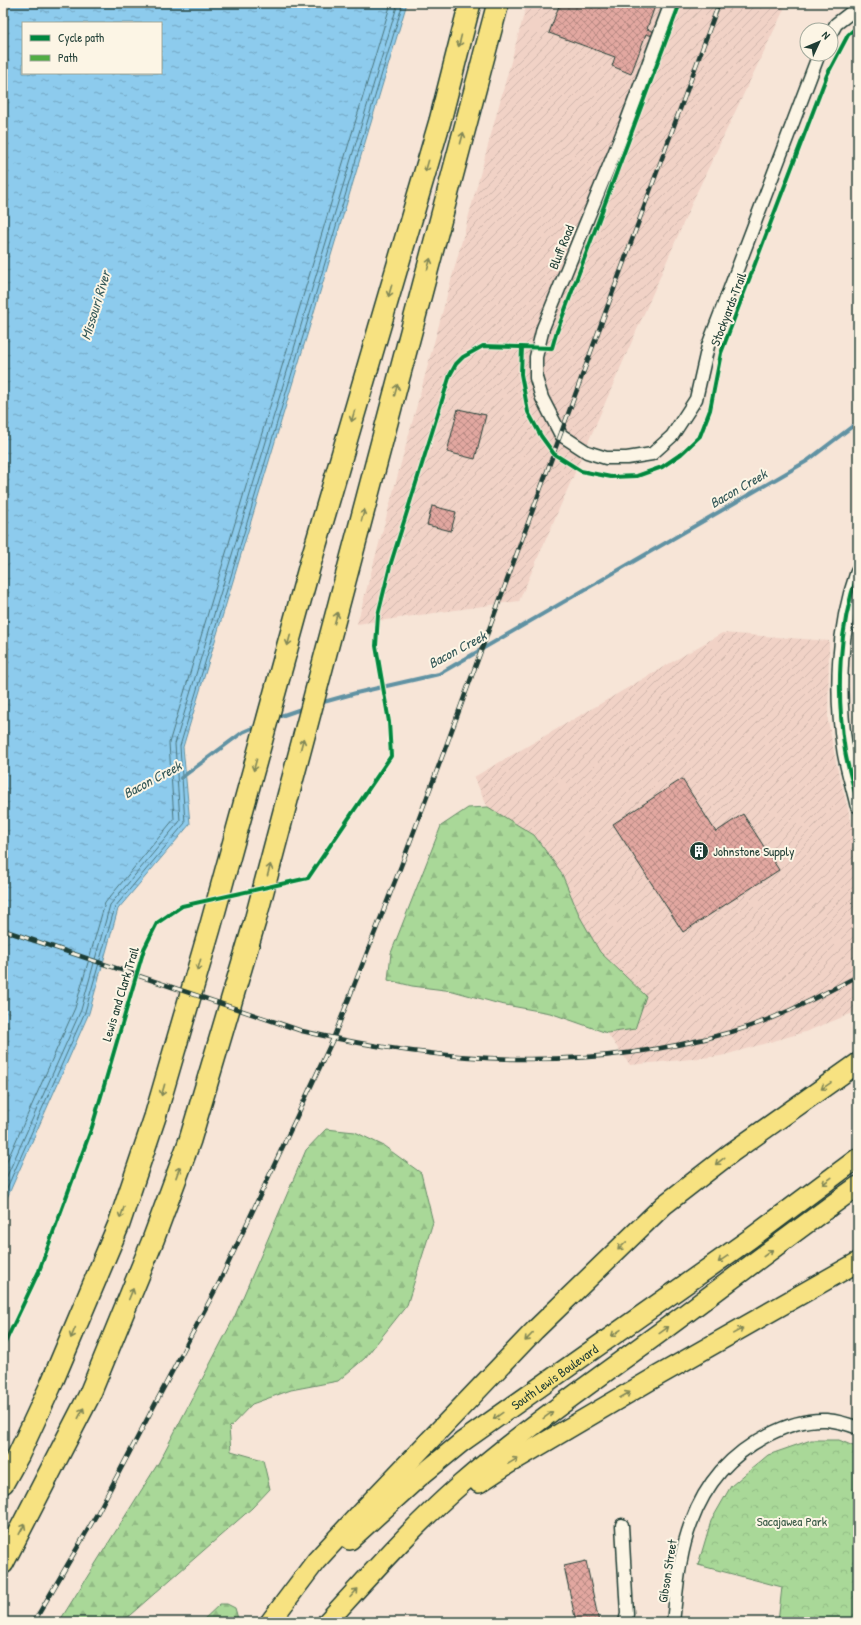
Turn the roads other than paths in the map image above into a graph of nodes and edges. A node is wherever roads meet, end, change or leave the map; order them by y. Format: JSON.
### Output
{"nodes":[{"id":1,"x":470,"y":3,"type":"edge"},
{"id":2,"x":498,"y":3,"type":"edge"},
{"id":3,"x":671,"y":3,"type":"edge"},
{"id":4,"x":858,"y":7,"type":"edge"},
{"id":5,"x":839,"y":22,"type":"edge"},
{"id":6,"x":816,"y":62,"type":"edge"},
{"id":7,"x":858,"y":573,"type":"edge"},
{"id":8,"x":858,"y":805,"type":"edge"},
{"id":9,"x":858,"y":1063,"type":"edge"},
{"id":10,"x":858,"y":1158,"type":"edge"},
{"id":11,"x":858,"y":1186,"type":"edge"},
{"id":12,"x":858,"y":1262,"type":"edge"},
{"id":13,"x":858,"y":1428,"type":"edge"},
{"id":14,"x":3,"y":1484,"type":"edge"},
{"id":15,"x":421,"y":1521,"type":"junction"},
{"id":16,"x":622,"y":1524,"type":"dead end"},
{"id":17,"x":3,"y":1563,"type":"edge"},
{"id":18,"x":270,"y":1622,"type":"edge"},
{"id":19,"x":273,"y":1622,"type":"edge"},
{"id":20,"x":328,"y":1622,"type":"edge"},
{"id":21,"x":625,"y":1622,"type":"edge"},
{"id":22,"x":673,"y":1622,"type":"edge"}],
"edges":[{"from":1,"to":14,"type":"highway","one_way":true},
{"from":17,"to":2,"type":"highway","one_way":true},
{"from":3,"to":6,"type":"street","name":"Bluff Road"},
{"from":4,"to":5,"type":"street"},
{"from":7,"to":8,"type":"street"},
{"from":9,"to":18,"type":"main road","one_way":true},
{"from":10,"to":19,"type":"main road","name":"South Lewis Boulevard","one_way":true},
{"from":15,"to":11,"type":"main road","name":"South Lewis Boulevard","one_way":true},
{"from":15,"to":12,"type":"main road","one_way":true},
{"from":13,"to":22,"type":"street","name":"Gibson Street"},
{"from":20,"to":15,"type":"main road","name":"South Lewis Boulevard","one_way":true},
{"from":16,"to":21,"type":"street"}]}
